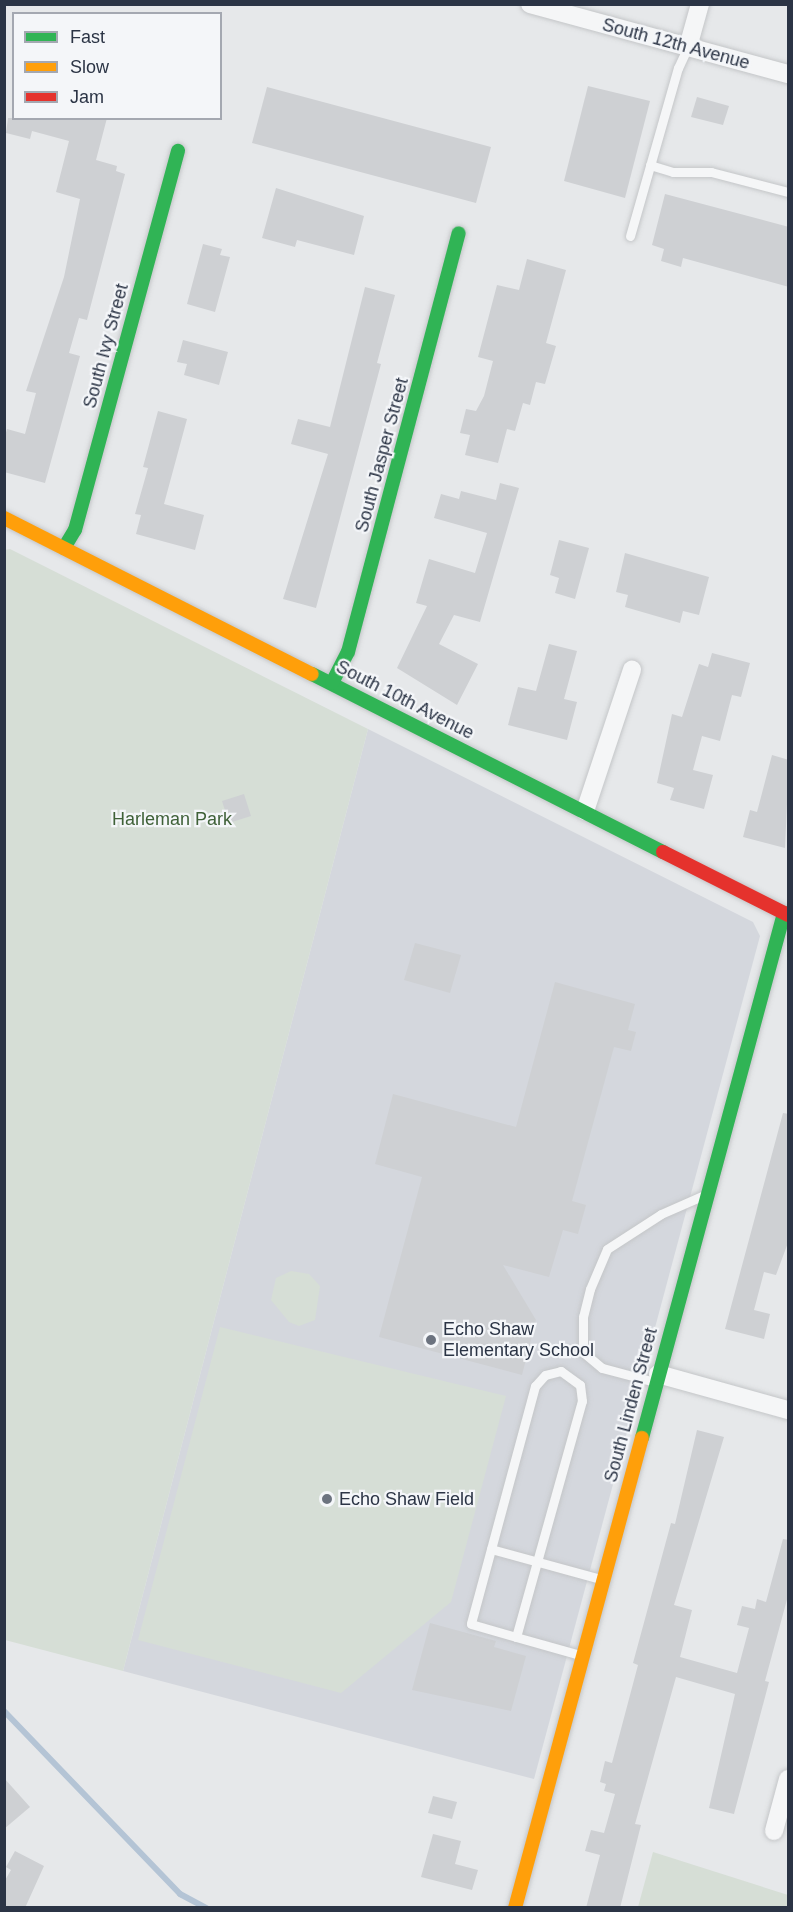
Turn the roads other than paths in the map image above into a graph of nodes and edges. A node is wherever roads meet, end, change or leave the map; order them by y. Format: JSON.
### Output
{"nodes":[{"id":1,"x":530,"y":4,"type":"edge"},
{"id":2,"x":700,"y":4,"type":"edge"},
{"id":3,"x":688,"y":47,"type":"junction"},
{"id":4,"x":789,"y":74,"type":"edge"},
{"id":5,"x":178,"y":151,"type":"dead end"},
{"id":6,"x":650,"y":165,"type":"junction"},
{"id":7,"x":789,"y":192,"type":"edge"},
{"id":8,"x":459,"y":233,"type":"dead end"},
{"id":9,"x":630,"y":236,"type":"dead end"},
{"id":10,"x":4,"y":518,"type":"edge"},
{"id":11,"x":64,"y":548,"type":"junction"},
{"id":12,"x":632,"y":670,"type":"dead end"},
{"id":13,"x":332,"y":683,"type":"junction"},
{"id":14,"x":585,"y":812,"type":"junction"},
{"id":15,"x":786,"y":914,"type":"edge"},
{"id":16,"x":706,"y":1194,"type":"junction"},
{"id":17,"x":657,"y":1378,"type":"junction"},
{"id":18,"x":789,"y":1410,"type":"edge"},
{"id":19,"x":491,"y":1549,"type":"junction"},
{"id":20,"x":537,"y":1562,"type":"junction"},
{"id":21,"x":603,"y":1579,"type":"junction"},
{"id":22,"x":516,"y":1637,"type":"junction"},
{"id":23,"x":582,"y":1656,"type":"junction"},
{"id":24,"x":789,"y":1779,"type":"edge"},
{"id":25,"x":774,"y":1831,"type":"dead end"},
{"id":26,"x":515,"y":1908,"type":"edge"}],
"edges":[{"from":1,"to":3,"type":"street","name":"South 12th Avenue"},
{"from":2,"to":3,"type":"street"},
{"from":3,"to":4,"type":"street","name":"South 12th Avenue"},
{"from":3,"to":6,"type":"lane"},
{"from":5,"to":11,"type":"street","name":"South Ivy Street"},
{"from":6,"to":7,"type":"lane"},
{"from":6,"to":9,"type":"lane"},
{"from":8,"to":13,"type":"street","name":"South Jasper Street"},
{"from":10,"to":11,"type":"street","name":"South 10th Avenue"},
{"from":11,"to":13,"type":"street","name":"South 10th Avenue"},
{"from":12,"to":14,"type":"street"},
{"from":13,"to":14,"type":"street","name":"South 10th Avenue"},
{"from":14,"to":15,"type":"street","name":"South 10th Avenue"},
{"from":15,"to":16,"type":"street","name":"South Linden Street"},
{"from":16,"to":17,"type":"street","name":"South Linden Street"},
{"from":16,"to":17,"type":"lane"},
{"from":17,"to":18,"type":"street"},
{"from":17,"to":21,"type":"street","name":"South Linden Street"},
{"from":19,"to":20,"type":"lane"},
{"from":19,"to":20,"type":"lane"},
{"from":19,"to":22,"type":"lane"},
{"from":20,"to":21,"type":"lane"},
{"from":20,"to":22,"type":"lane"},
{"from":21,"to":23,"type":"street","name":"South Linden Street"},
{"from":22,"to":23,"type":"lane"},
{"from":23,"to":26,"type":"street","name":"South Linden Street"},
{"from":24,"to":25,"type":"street"}]}
